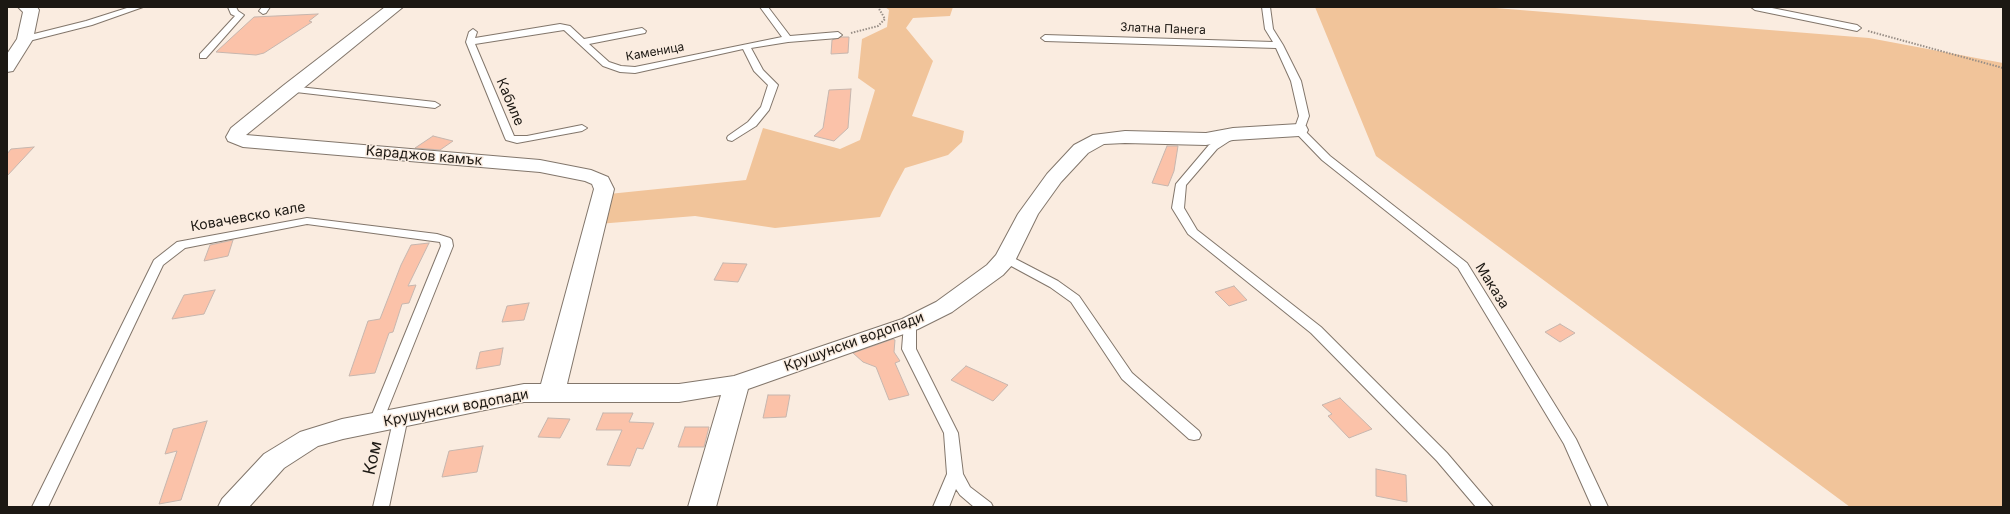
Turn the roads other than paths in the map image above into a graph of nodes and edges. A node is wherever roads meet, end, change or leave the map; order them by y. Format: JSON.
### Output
{"nodes":[{"id":1,"x":26,"y":7,"type":"edge"},
{"id":2,"x":139,"y":7,"type":"edge"},
{"id":3,"x":232,"y":7,"type":"edge"},
{"id":4,"x":395,"y":7,"type":"edge"},
{"id":5,"x":764,"y":7,"type":"edge"},
{"id":6,"x":1266,"y":7,"type":"edge"},
{"id":7,"x":1755,"y":7,"type":"edge"},
{"id":8,"x":1857,"y":28,"type":"road end"},
{"id":9,"x":642,"y":31,"type":"dead end"},
{"id":10,"x":474,"y":32,"type":"dead end"},
{"id":11,"x":838,"y":34,"type":"road end"},
{"id":12,"x":1045,"y":38,"type":"dead end"},
{"id":13,"x":25,"y":39,"type":"junction"},
{"id":14,"x":788,"y":40,"type":"junction"},
{"id":15,"x":470,"y":42,"type":"junction"},
{"id":16,"x":583,"y":42,"type":"junction"},
{"id":17,"x":1279,"y":45,"type":"junction"},
{"id":18,"x":746,"y":46,"type":"junction"},
{"id":19,"x":203,"y":56,"type":"dead end"},
{"id":20,"x":7,"y":67,"type":"edge"},
{"id":21,"x":290,"y":89,"type":"junction"},
{"id":22,"x":435,"y":105,"type":"dead end"},
{"id":23,"x":582,"y":128,"type":"dead end"},
{"id":24,"x":1299,"y":130,"type":"junction"},
{"id":25,"x":1234,"y":134,"type":"junction"},
{"id":26,"x":732,"y":138,"type":"dead end"},
{"id":27,"x":1006,"y":258,"type":"junction"},
{"id":28,"x":910,"y":324,"type":"junction"},
{"id":29,"x":737,"y":384,"type":"junction"},
{"id":30,"x":552,"y":392,"type":"junction"},
{"id":31,"x":401,"y":417,"type":"junction"},
{"id":32,"x":376,"y":422,"type":"junction"},
{"id":33,"x":1194,"y":435,"type":"dead end"},
{"id":34,"x":955,"y":474,"type":"junction"},
{"id":35,"x":40,"y":507,"type":"edge"},
{"id":36,"x":232,"y":507,"type":"edge"},
{"id":37,"x":382,"y":507,"type":"edge"},
{"id":38,"x":702,"y":507,"type":"edge"},
{"id":39,"x":941,"y":507,"type":"edge"},
{"id":40,"x":985,"y":507,"type":"edge"},
{"id":41,"x":1485,"y":507,"type":"edge"},
{"id":42,"x":1600,"y":507,"type":"edge"}],
"edges":[{"from":1,"to":13,"type":"street"},
{"from":2,"to":13,"type":"lane"},
{"from":3,"to":19,"type":"lane"},
{"from":4,"to":21,"type":"street","name":"Караджов камък"},
{"from":5,"to":14,"type":"lane"},
{"from":6,"to":17,"type":"lane"},
{"from":7,"to":8,"type":"lane"},
{"from":9,"to":16,"type":"lane"},
{"from":10,"to":15,"type":"lane"},
{"from":11,"to":14,"type":"lane","name":"Каменица"},
{"from":12,"to":17,"type":"lane","name":"Златна Панега"},
{"from":13,"to":20,"type":"street"},
{"from":14,"to":18,"type":"lane","name":"Каменица"},
{"from":15,"to":16,"type":"lane","name":"Каменица"},
{"from":15,"to":23,"type":"lane","name":"Кабиле"},
{"from":16,"to":18,"type":"lane","name":"Каменица"},
{"from":17,"to":24,"type":"lane"},
{"from":18,"to":26,"type":"lane"},
{"from":21,"to":22,"type":"lane"},
{"from":21,"to":30,"type":"street","name":"Караджов камък"},
{"from":24,"to":25,"type":"street","name":"Крушунски водопади"},
{"from":24,"to":42,"type":"lane","name":"Маказа"},
{"from":25,"to":27,"type":"street","name":"Крушунски водопади"},
{"from":25,"to":41,"type":"lane"},
{"from":27,"to":28,"type":"street","name":"Крушунски водопади"},
{"from":27,"to":33,"type":"lane"},
{"from":28,"to":29,"type":"street","name":"Крушунски водопади"},
{"from":28,"to":34,"type":"lane"},
{"from":29,"to":30,"type":"street","name":"Крушунски водопади"},
{"from":29,"to":38,"type":"street"},
{"from":30,"to":31,"type":"street","name":"Крушунски водопади"},
{"from":31,"to":32,"type":"street","name":"Крушунски водопади"},
{"from":31,"to":37,"type":"lane","name":"Ком"},
{"from":32,"to":35,"type":"lane","name":"Ковачевско кале"},
{"from":32,"to":36,"type":"street","name":"Крушунски водопади"},
{"from":34,"to":39,"type":"lane"},
{"from":34,"to":40,"type":"lane"}]}
